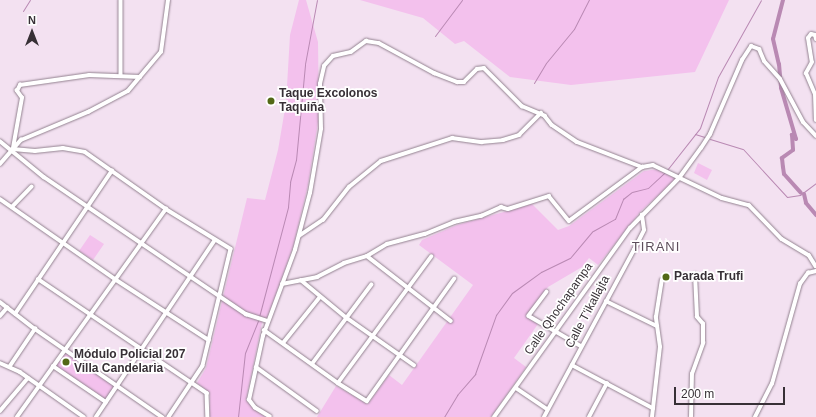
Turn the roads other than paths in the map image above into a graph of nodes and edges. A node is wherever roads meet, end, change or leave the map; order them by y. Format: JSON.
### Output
{"nodes":[{"id":1,"x":121,"y":0,"type":"edge"},
{"id":2,"x":168,"y":0,"type":"edge"},
{"id":3,"x":816,"y":39,"type":"edge"},
{"id":4,"x":121,"y":75,"type":"junction"},
{"id":5,"x":140,"y":77,"type":"junction"},
{"id":6,"x":541,"y":113,"type":"junction"},
{"id":7,"x":816,"y":120,"type":"edge"},
{"id":8,"x":816,"y":136,"type":"edge"},
{"id":9,"x":0,"y":141,"type":"edge"},
{"id":10,"x":13,"y":150,"type":"junction"},
{"id":11,"x":0,"y":164,"type":"edge"},
{"id":12,"x":642,"y":167,"type":"junction"},
{"id":13,"x":112,"y":171,"type":"junction"},
{"id":14,"x":677,"y":177,"type":"junction"},
{"id":15,"x":31,"y":187,"type":"dead end"},
{"id":16,"x":0,"y":199,"type":"edge"},
{"id":17,"x":12,"y":207,"type":"junction"},
{"id":18,"x":88,"y":207,"type":"junction"},
{"id":19,"x":166,"y":209,"type":"junction"},
{"id":20,"x":642,"y":215,"type":"junction"},
{"id":21,"x":299,"y":236,"type":"junction"},
{"id":22,"x":215,"y":240,"type":"junction"},
{"id":23,"x":63,"y":243,"type":"junction"},
{"id":24,"x":141,"y":243,"type":"junction"},
{"id":25,"x":367,"y":256,"type":"junction"},
{"id":26,"x":431,"y":257,"type":"dead end"},
{"id":27,"x":816,"y":266,"type":"edge"},
{"id":28,"x":816,"y":271,"type":"edge"},
{"id":29,"x":695,"y":275,"type":"dead end"},
{"id":30,"x":192,"y":277,"type":"junction"},
{"id":31,"x":38,"y":278,"type":"junction"},
{"id":32,"x":115,"y":279,"type":"junction"},
{"id":33,"x":454,"y":279,"type":"dead end"},
{"id":34,"x":301,"y":280,"type":"junction"},
{"id":35,"x":662,"y":280,"type":"dead end"},
{"id":36,"x":282,"y":284,"type":"junction"},
{"id":37,"x":370,"y":285,"type":"dead end"},
{"id":38,"x":408,"y":289,"type":"junction"},
{"id":39,"x":547,"y":292,"type":"dead end"},
{"id":40,"x":220,"y":295,"type":"junction"},
{"id":41,"x":320,"y":296,"type":"junction"},
{"id":42,"x":606,"y":301,"type":"junction"},
{"id":43,"x":0,"y":302,"type":"edge"},
{"id":44,"x":7,"y":308,"type":"junction"},
{"id":45,"x":434,"y":308,"type":"junction"},
{"id":46,"x":168,"y":313,"type":"junction"},
{"id":47,"x":15,"y":314,"type":"junction"},
{"id":48,"x":90,"y":314,"type":"junction"},
{"id":49,"x":0,"y":316,"type":"edge"},
{"id":50,"x":347,"y":318,"type":"junction"},
{"id":51,"x":267,"y":321,"type":"junction"},
{"id":52,"x":450,"y":321,"type":"dead end"},
{"id":53,"x":658,"y":326,"type":"junction"},
{"id":54,"x":35,"y":329,"type":"junction"},
{"id":55,"x":264,"y":330,"type":"junction"},
{"id":56,"x":556,"y":332,"type":"junction"},
{"id":57,"x":373,"y":337,"type":"junction"},
{"id":58,"x":210,"y":340,"type":"junction"},
{"id":59,"x":283,"y":343,"type":"junction"},
{"id":60,"x":581,"y":346,"type":"junction"},
{"id":61,"x":143,"y":349,"type":"junction"},
{"id":62,"x":64,"y":350,"type":"junction"},
{"id":63,"x":400,"y":354,"type":"junction"},
{"id":64,"x":0,"y":363,"type":"edge"},
{"id":65,"x":312,"y":364,"type":"junction"},
{"id":66,"x":414,"y":364,"type":"dead end"},
{"id":67,"x":572,"y":365,"type":"junction"},
{"id":68,"x":10,"y":366,"type":"junction"},
{"id":69,"x":53,"y":366,"type":"junction"},
{"id":70,"x":256,"y":367,"type":"junction"},
{"id":71,"x":28,"y":378,"type":"junction"},
{"id":72,"x":192,"y":382,"type":"junction"},
{"id":73,"x":338,"y":383,"type":"junction"},
{"id":74,"x":607,"y":383,"type":"junction"},
{"id":75,"x":39,"y":386,"type":"junction"},
{"id":76,"x":117,"y":387,"type":"junction"},
{"id":77,"x":516,"y":388,"type":"junction"},
{"id":78,"x":106,"y":402,"type":"junction"},
{"id":79,"x":653,"y":408,"type":"junction"},
{"id":80,"x":547,"y":409,"type":"junction"},
{"id":81,"x":0,"y":410,"type":"edge"},
{"id":82,"x":317,"y":411,"type":"dead end"},
{"id":83,"x":544,"y":416,"type":"edge"},
{"id":84,"x":17,"y":417,"type":"edge"},
{"id":85,"x":84,"y":417,"type":"edge"},
{"id":86,"x":96,"y":417,"type":"edge"},
{"id":87,"x":162,"y":417,"type":"edge"},
{"id":88,"x":169,"y":417,"type":"edge"},
{"id":89,"x":208,"y":417,"type":"edge"},
{"id":90,"x":270,"y":417,"type":"edge"},
{"id":91,"x":494,"y":417,"type":"edge"},
{"id":92,"x":549,"y":417,"type":"edge"},
{"id":93,"x":589,"y":417,"type":"edge"},
{"id":94,"x":652,"y":417,"type":"edge"},
{"id":95,"x":691,"y":417,"type":"edge"},
{"id":96,"x":755,"y":417,"type":"edge"}],
"edges":[{"from":1,"to":4,"type":"street"},
{"from":2,"to":5,"type":"street"},
{"from":3,"to":7,"type":"street"},
{"from":4,"to":5,"type":"street"},
{"from":4,"to":10,"type":"street"},
{"from":5,"to":10,"type":"street"},
{"from":6,"to":12,"type":"street"},
{"from":6,"to":21,"type":"street"},
{"from":6,"to":21,"type":"street"},
{"from":8,"to":14,"type":"street","name":"Calle Qhochapampa"},
{"from":9,"to":10,"type":"street"},
{"from":10,"to":11,"type":"street"},
{"from":10,"to":13,"type":"street"},
{"from":10,"to":18,"type":"street"},
{"from":12,"to":14,"type":"street"},
{"from":12,"to":25,"type":"street"},
{"from":13,"to":18,"type":"street"},
{"from":13,"to":19,"type":"street"},
{"from":14,"to":20,"type":"street","name":"Calle Qhochapampa"},
{"from":14,"to":27,"type":"street"},
{"from":15,"to":17,"type":"street"},
{"from":16,"to":17,"type":"street"},
{"from":17,"to":23,"type":"street"},
{"from":18,"to":23,"type":"street"},
{"from":18,"to":24,"type":"street"},
{"from":19,"to":22,"type":"street"},
{"from":19,"to":24,"type":"street"},
{"from":20,"to":42,"type":"street","name":"Calle T'ikallajta"},
{"from":20,"to":56,"type":"street","name":"Calle Qhochapampa"},
{"from":21,"to":36,"type":"street"},
{"from":22,"to":30,"type":"street"},
{"from":22,"to":40,"type":"street"},
{"from":23,"to":31,"type":"street"},
{"from":23,"to":32,"type":"street"},
{"from":24,"to":30,"type":"street"},
{"from":24,"to":32,"type":"street"},
{"from":25,"to":34,"type":"street"},
{"from":25,"to":38,"type":"street"},
{"from":26,"to":38,"type":"street"},
{"from":28,"to":96,"type":"street"},
{"from":29,"to":95,"type":"street"},
{"from":30,"to":40,"type":"street"},
{"from":30,"to":46,"type":"street"},
{"from":31,"to":47,"type":"street"},
{"from":31,"to":48,"type":"street"},
{"from":32,"to":46,"type":"street"},
{"from":32,"to":48,"type":"street"},
{"from":33,"to":45,"type":"street"},
{"from":34,"to":36,"type":"street"},
{"from":34,"to":41,"type":"street"},
{"from":35,"to":53,"type":"street"},
{"from":36,"to":51,"type":"street"},
{"from":37,"to":50,"type":"street"},
{"from":38,"to":45,"type":"street"},
{"from":38,"to":57,"type":"street"},
{"from":39,"to":56,"type":"street"},
{"from":40,"to":51,"type":"street"},
{"from":40,"to":58,"type":"street"},
{"from":41,"to":50,"type":"street"},
{"from":41,"to":59,"type":"street"},
{"from":42,"to":53,"type":"street"},
{"from":42,"to":60,"type":"street","name":"Calle T'ikallajta"},
{"from":43,"to":44,"type":"street"},
{"from":44,"to":47,"type":"street"},
{"from":44,"to":49,"type":"street"},
{"from":45,"to":52,"type":"street"},
{"from":45,"to":63,"type":"street"},
{"from":46,"to":58,"type":"street"},
{"from":46,"to":61,"type":"street"},
{"from":47,"to":54,"type":"street"},
{"from":48,"to":61,"type":"street"},
{"from":48,"to":62,"type":"street"},
{"from":50,"to":57,"type":"street"},
{"from":50,"to":65,"type":"street"},
{"from":51,"to":55,"type":"street"},
{"from":53,"to":79,"type":"street"},
{"from":54,"to":62,"type":"street"},
{"from":54,"to":68,"type":"street"},
{"from":55,"to":59,"type":"street"},
{"from":55,"to":70,"type":"street"},
{"from":56,"to":60,"type":"street"},
{"from":56,"to":77,"type":"street","name":"Calle Qhochapampa"},
{"from":57,"to":63,"type":"street"},
{"from":57,"to":73,"type":"street"},
{"from":58,"to":72,"type":"street"},
{"from":59,"to":65,"type":"street"},
{"from":60,"to":67,"type":"street","name":"Calle T'ikallajta"},
{"from":61,"to":72,"type":"street"},
{"from":61,"to":76,"type":"street"},
{"from":62,"to":69,"type":"street"},
{"from":62,"to":76,"type":"street"},
{"from":63,"to":66,"type":"street"},
{"from":63,"to":73,"type":"street"},
{"from":64,"to":68,"type":"street"},
{"from":65,"to":73,"type":"street"},
{"from":67,"to":74,"type":"street"},
{"from":67,"to":80,"type":"street","name":"Calle T'ikallajta"},
{"from":68,"to":71,"type":"street"},
{"from":69,"to":75,"type":"street"},
{"from":69,"to":78,"type":"street"},
{"from":70,"to":82,"type":"street"},
{"from":70,"to":90,"type":"street"},
{"from":71,"to":75,"type":"street"},
{"from":71,"to":81,"type":"street"},
{"from":72,"to":88,"type":"street"},
{"from":72,"to":89,"type":"street"},
{"from":74,"to":79,"type":"street"},
{"from":74,"to":93,"type":"street"},
{"from":75,"to":84,"type":"street"},
{"from":75,"to":85,"type":"street"},
{"from":76,"to":78,"type":"street"},
{"from":76,"to":87,"type":"street"},
{"from":77,"to":80,"type":"street"},
{"from":77,"to":91,"type":"street","name":"Calle Qhochapampa"},
{"from":78,"to":86,"type":"street"},
{"from":79,"to":94,"type":"street"},
{"from":80,"to":83,"type":"street","name":"Calle T'ikallajta"},
{"from":83,"to":92,"type":"street"}]}
